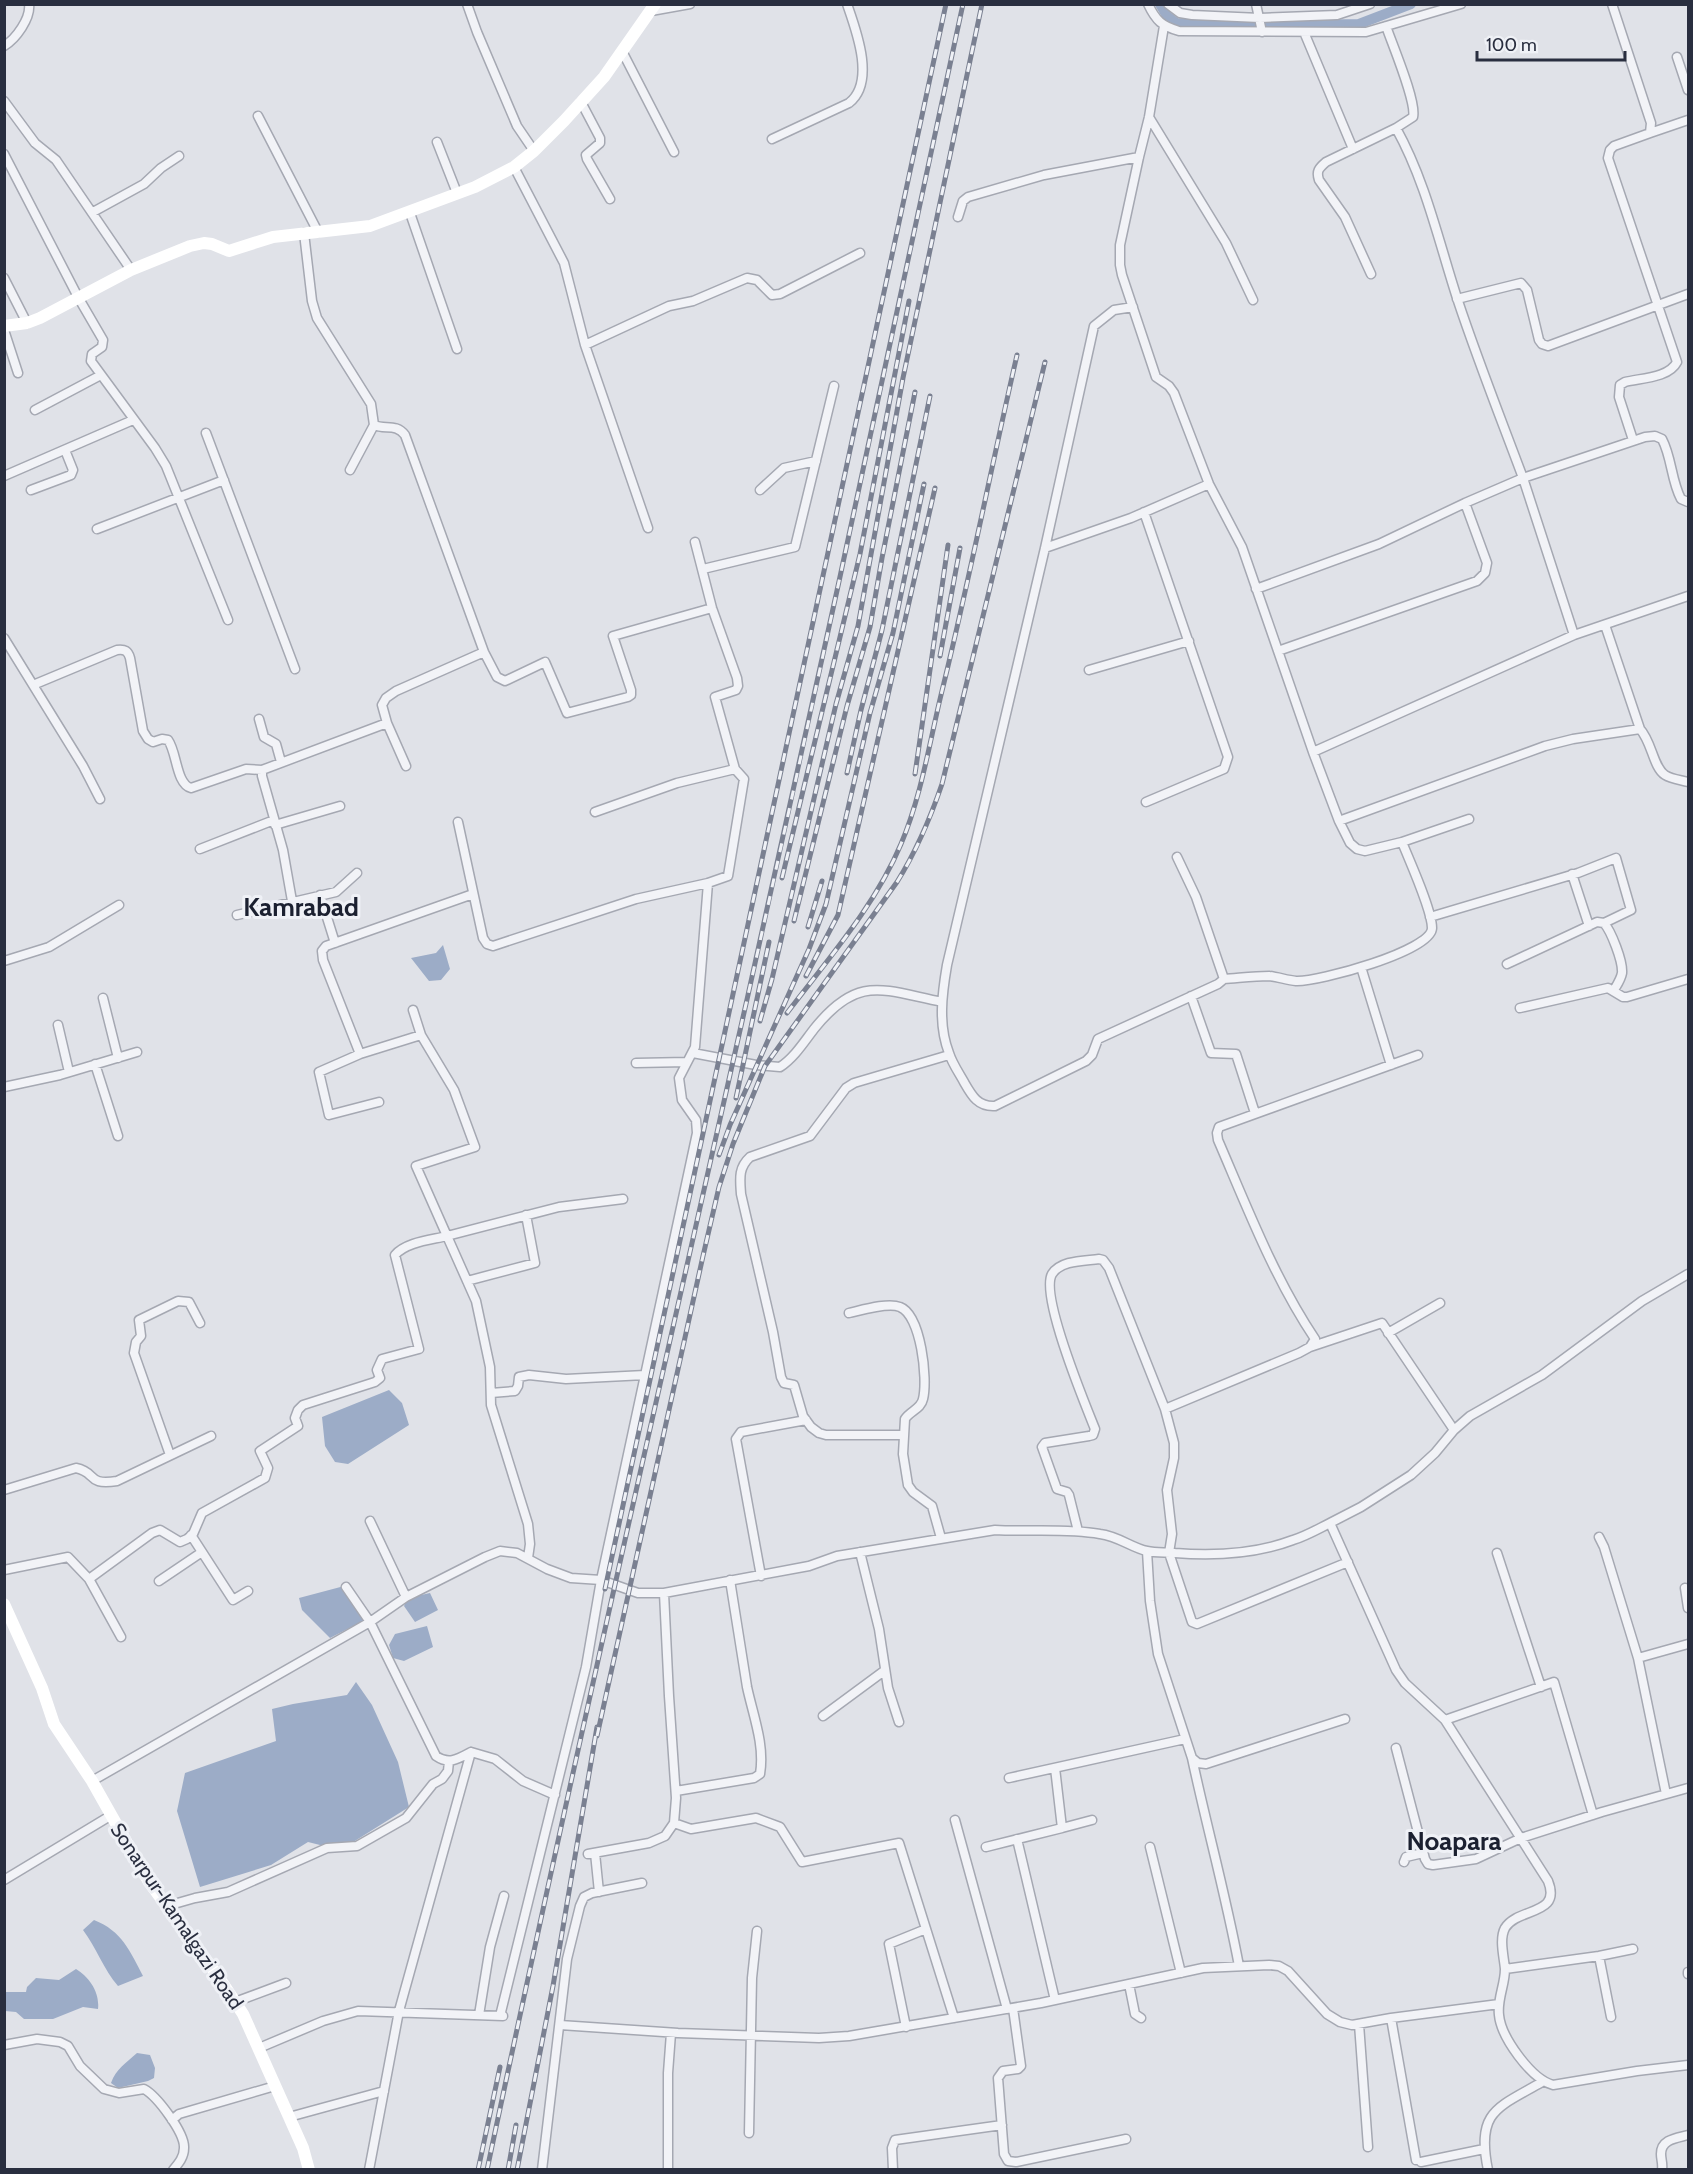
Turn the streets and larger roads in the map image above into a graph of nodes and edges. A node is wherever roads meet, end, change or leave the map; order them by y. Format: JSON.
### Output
{"nodes":[{"id":1,"x":28,"y":4,"type":"edge"},
{"id":2,"x":467,"y":4,"type":"edge"},
{"id":3,"x":690,"y":4,"type":"edge"},
{"id":4,"x":847,"y":4,"type":"edge"},
{"id":5,"x":1149,"y":4,"type":"edge"},
{"id":6,"x":1168,"y":4,"type":"edge"},
{"id":7,"x":1256,"y":4,"type":"edge"},
{"id":8,"x":1370,"y":4,"type":"edge"},
{"id":9,"x":1461,"y":4,"type":"edge"},
{"id":10,"x":1612,"y":4,"type":"edge"},
{"id":11,"x":653,"y":8,"type":"edge"},
{"id":12,"x":1260,"y":18,"type":"junction"},
{"id":13,"x":1164,"y":26,"type":"junction"},
{"id":14,"x":1386,"y":26,"type":"junction"},
{"id":15,"x":1262,"y":32,"type":"junction"},
{"id":16,"x":1304,"y":32,"type":"junction"},
{"id":17,"x":4,"y":46,"type":"edge"},
{"id":18,"x":623,"y":53,"type":"junction"},
{"id":19,"x":1677,"y":57,"type":"dead end"},
{"id":20,"x":1689,"y":90,"type":"edge"},
{"id":21,"x":4,"y":101,"type":"edge"},
{"id":22,"x":581,"y":102,"type":"junction"},
{"id":23,"x":258,"y":116,"type":"dead end"},
{"id":24,"x":1149,"y":117,"type":"junction"},
{"id":25,"x":1689,"y":120,"type":"edge"},
{"id":26,"x":1396,"y":128,"type":"junction"},
{"id":27,"x":1650,"y":133,"type":"junction"},
{"id":28,"x":772,"y":139,"type":"dead end"},
{"id":29,"x":437,"y":142,"type":"dead end"},
{"id":30,"x":1353,"y":149,"type":"junction"},
{"id":31,"x":534,"y":152,"type":"junction"},
{"id":32,"x":674,"y":152,"type":"dead end"},
{"id":33,"x":4,"y":154,"type":"edge"},
{"id":34,"x":179,"y":156,"type":"dead end"},
{"id":35,"x":1138,"y":157,"type":"junction"},
{"id":36,"x":514,"y":167,"type":"junction"},
{"id":37,"x":457,"y":193,"type":"junction"},
{"id":38,"x":610,"y":199,"type":"dead end"},
{"id":39,"x":93,"y":212,"type":"junction"},
{"id":40,"x":410,"y":213,"type":"junction"},
{"id":41,"x":958,"y":217,"type":"dead end"},
{"id":42,"x":318,"y":232,"type":"junction"},
{"id":43,"x":304,"y":233,"type":"junction"},
{"id":44,"x":860,"y":253,"type":"dead end"},
{"id":45,"x":131,"y":270,"type":"junction"},
{"id":46,"x":1371,"y":274,"type":"dead end"},
{"id":47,"x":4,"y":278,"type":"edge"},
{"id":48,"x":1689,"y":294,"type":"edge"},
{"id":49,"x":78,"y":297,"type":"junction"},
{"id":50,"x":1458,"y":299,"type":"junction"},
{"id":51,"x":1252,"y":300,"type":"dead end"},
{"id":52,"x":1659,"y":306,"type":"junction"},
{"id":53,"x":1133,"y":307,"type":"junction"},
{"id":54,"x":27,"y":323,"type":"junction"},
{"id":55,"x":4,"y":328,"type":"edge"},
{"id":56,"x":585,"y":345,"type":"junction"},
{"id":57,"x":457,"y":349,"type":"dead end"},
{"id":58,"x":18,"y":373,"type":"dead end"},
{"id":59,"x":101,"y":375,"type":"junction"},
{"id":60,"x":834,"y":387,"type":"dead end"},
{"id":61,"x":35,"y":410,"type":"dead end"},
{"id":62,"x":134,"y":420,"type":"junction"},
{"id":63,"x":374,"y":425,"type":"junction"},
{"id":64,"x":206,"y":433,"type":"dead end"},
{"id":65,"x":1633,"y":440,"type":"junction"},
{"id":66,"x":65,"y":450,"type":"junction"},
{"id":67,"x":816,"y":461,"type":"junction"},
{"id":68,"x":350,"y":470,"type":"dead end"},
{"id":69,"x":4,"y":476,"type":"edge"},
{"id":70,"x":1522,"y":478,"type":"junction"},
{"id":71,"x":224,"y":480,"type":"junction"},
{"id":72,"x":1209,"y":484,"type":"junction"},
{"id":73,"x":31,"y":490,"type":"dead end"},
{"id":74,"x":760,"y":490,"type":"dead end"},
{"id":75,"x":178,"y":498,"type":"junction"},
{"id":76,"x":1689,"y":502,"type":"edge"},
{"id":77,"x":1465,"y":503,"type":"junction"},
{"id":78,"x":1144,"y":512,"type":"junction"},
{"id":79,"x":648,"y":528,"type":"dead end"},
{"id":80,"x":97,"y":529,"type":"dead end"},
{"id":81,"x":695,"y":542,"type":"dead end"},
{"id":82,"x":1045,"y":548,"type":"junction"},
{"id":83,"x":703,"y":569,"type":"junction"},
{"id":84,"x":1256,"y":589,"type":"junction"},
{"id":85,"x":1689,"y":596,"type":"edge"},
{"id":86,"x":712,"y":608,"type":"junction"},
{"id":87,"x":228,"y":620,"type":"dead end"},
{"id":88,"x":1605,"y":624,"type":"junction"},
{"id":89,"x":1575,"y":635,"type":"junction"},
{"id":90,"x":4,"y":638,"type":"edge"},
{"id":91,"x":1189,"y":641,"type":"junction"},
{"id":92,"x":1278,"y":651,"type":"junction"},
{"id":93,"x":484,"y":652,"type":"junction"},
{"id":94,"x":295,"y":669,"type":"dead end"},
{"id":95,"x":1089,"y":670,"type":"dead end"},
{"id":96,"x":33,"y":685,"type":"junction"},
{"id":97,"x":259,"y":719,"type":"dead end"},
{"id":98,"x":387,"y":723,"type":"junction"},
{"id":99,"x":1640,"y":729,"type":"junction"},
{"id":100,"x":1313,"y":752,"type":"junction"},
{"id":101,"x":281,"y":762,"type":"junction"},
{"id":102,"x":406,"y":766,"type":"dead end"},
{"id":103,"x":735,"y":769,"type":"junction"},
{"id":104,"x":262,"y":770,"type":"junction"},
{"id":105,"x":1689,"y":782,"type":"edge"},
{"id":106,"x":100,"y":799,"type":"dead end"},
{"id":107,"x":1146,"y":802,"type":"dead end"},
{"id":108,"x":340,"y":806,"type":"dead end"},
{"id":109,"x":595,"y":812,"type":"dead end"},
{"id":110,"x":1469,"y":819,"type":"dead end"},
{"id":111,"x":1339,"y":821,"type":"junction"},
{"id":112,"x":274,"y":822,"type":"junction"},
{"id":113,"x":458,"y":822,"type":"dead end"},
{"id":114,"x":1402,"y":842,"type":"junction"},
{"id":115,"x":200,"y":849,"type":"dead end"},
{"id":116,"x":1177,"y":856,"type":"dead end"},
{"id":117,"x":357,"y":873,"type":"dead end"},
{"id":118,"x":1572,"y":874,"type":"junction"},
{"id":119,"x":708,"y":883,"type":"junction"},
{"id":120,"x":473,"y":894,"type":"junction"},
{"id":121,"x":320,"y":895,"type":"junction"},
{"id":122,"x":292,"y":901,"type":"junction"},
{"id":123,"x":119,"y":905,"type":"dead end"},
{"id":124,"x":237,"y":915,"type":"dead end"},
{"id":125,"x":1430,"y":917,"type":"junction"},
{"id":126,"x":1604,"y":923,"type":"junction"},
{"id":127,"x":1589,"y":926,"type":"junction"},
{"id":128,"x":334,"y":943,"type":"junction"},
{"id":129,"x":4,"y":962,"type":"edge"},
{"id":130,"x":1507,"y":964,"type":"dead end"},
{"id":131,"x":1361,"y":967,"type":"junction"},
{"id":132,"x":1224,"y":979,"type":"junction"},
{"id":133,"x":1689,"y":979,"type":"edge"},
{"id":134,"x":1614,"y":990,"type":"junction"},
{"id":135,"x":1191,"y":996,"type":"junction"},
{"id":136,"x":102,"y":998,"type":"dead end"},
{"id":137,"x":942,"y":1002,"type":"junction"},
{"id":138,"x":1521,"y":1008,"type":"dead end"},
{"id":139,"x":412,"y":1011,"type":"dead end"},
{"id":140,"x":58,"y":1025,"type":"dead end"},
{"id":141,"x":421,"y":1035,"type":"junction"},
{"id":142,"x":137,"y":1052,"type":"dead end"},
{"id":143,"x":693,"y":1053,"type":"junction"},
{"id":144,"x":360,"y":1054,"type":"junction"},
{"id":145,"x":949,"y":1055,"type":"junction"},
{"id":146,"x":1418,"y":1055,"type":"dead end"},
{"id":147,"x":118,"y":1058,"type":"junction"},
{"id":148,"x":687,"y":1062,"type":"junction"},
{"id":149,"x":636,"y":1063,"type":"dead end"},
{"id":150,"x":95,"y":1064,"type":"junction"},
{"id":151,"x":1391,"y":1065,"type":"junction"},
{"id":152,"x":69,"y":1072,"type":"junction"},
{"id":153,"x":4,"y":1087,"type":"edge"},
{"id":154,"x":379,"y":1102,"type":"dead end"},
{"id":155,"x":1255,"y":1113,"type":"junction"},
{"id":156,"x":118,"y":1136,"type":"dead end"},
{"id":157,"x":623,"y":1199,"type":"dead end"},
{"id":158,"x":526,"y":1215,"type":"junction"},
{"id":159,"x":447,"y":1236,"type":"junction"},
{"id":160,"x":1689,"y":1274,"type":"edge"},
{"id":161,"x":467,"y":1281,"type":"junction"},
{"id":162,"x":1440,"y":1303,"type":"dead end"},
{"id":163,"x":849,"y":1313,"type":"dead end"},
{"id":164,"x":200,"y":1323,"type":"dead end"},
{"id":165,"x":1388,"y":1333,"type":"junction"},
{"id":166,"x":1310,"y":1347,"type":"junction"},
{"id":167,"x":645,"y":1375,"type":"junction"},
{"id":168,"x":491,"y":1393,"type":"junction"},
{"id":169,"x":1165,"y":1409,"type":"junction"},
{"id":170,"x":806,"y":1420,"type":"junction"},
{"id":171,"x":1454,"y":1430,"type":"junction"},
{"id":172,"x":903,"y":1435,"type":"junction"},
{"id":173,"x":211,"y":1436,"type":"dead end"},
{"id":174,"x":170,"y":1455,"type":"junction"},
{"id":175,"x":4,"y":1490,"type":"edge"},
{"id":176,"x":370,"y":1521,"type":"dead end"},
{"id":177,"x":1330,"y":1523,"type":"junction"},
{"id":178,"x":1078,"y":1531,"type":"junction"},
{"id":179,"x":191,"y":1535,"type":"junction"},
{"id":180,"x":1599,"y":1537,"type":"dead end"},
{"id":181,"x":941,"y":1538,"type":"junction"},
{"id":182,"x":1147,"y":1551,"type":"junction"},
{"id":183,"x":202,"y":1552,"type":"junction"},
{"id":184,"x":860,"y":1552,"type":"junction"},
{"id":185,"x":1169,"y":1553,"type":"junction"},
{"id":186,"x":1497,"y":1553,"type":"dead end"},
{"id":187,"x":528,"y":1558,"type":"junction"},
{"id":188,"x":1348,"y":1562,"type":"junction"},
{"id":189,"x":4,"y":1570,"type":"edge"},
{"id":190,"x":761,"y":1576,"type":"junction"},
{"id":191,"x":89,"y":1579,"type":"junction"},
{"id":192,"x":601,"y":1580,"type":"junction"},
{"id":193,"x":730,"y":1580,"type":"junction"},
{"id":194,"x":159,"y":1581,"type":"dead end"},
{"id":195,"x":346,"y":1587,"type":"dead end"},
{"id":196,"x":1685,"y":1588,"type":"dead end"},
{"id":197,"x":248,"y":1591,"type":"dead end"},
{"id":198,"x":664,"y":1593,"type":"junction"},
{"id":199,"x":406,"y":1597,"type":"junction"},
{"id":200,"x":4,"y":1604,"type":"edge"},
{"id":201,"x":1689,"y":1608,"type":"edge"},
{"id":202,"x":370,"y":1622,"type":"junction"},
{"id":203,"x":121,"y":1637,"type":"dead end"},
{"id":204,"x":1689,"y":1644,"type":"edge"},
{"id":205,"x":1638,"y":1658,"type":"junction"},
{"id":206,"x":884,"y":1671,"type":"junction"},
{"id":207,"x":1541,"y":1687,"type":"junction"},
{"id":208,"x":823,"y":1716,"type":"dead end"},
{"id":209,"x":1345,"y":1719,"type":"dead end"},
{"id":210,"x":1444,"y":1720,"type":"junction"},
{"id":211,"x":899,"y":1722,"type":"dead end"},
{"id":212,"x":1185,"y":1739,"type":"junction"},
{"id":213,"x":1396,"y":1748,"type":"dead end"},
{"id":214,"x":471,"y":1752,"type":"junction"},
{"id":215,"x":1192,"y":1758,"type":"junction"},
{"id":216,"x":449,"y":1761,"type":"junction"},
{"id":217,"x":1055,"y":1768,"type":"junction"},
{"id":218,"x":1009,"y":1778,"type":"dead end"},
{"id":219,"x":92,"y":1781,"type":"junction"},
{"id":220,"x":1689,"y":1788,"type":"edge"},
{"id":221,"x":675,"y":1791,"type":"junction"},
{"id":222,"x":1666,"y":1794,"type":"junction"},
{"id":223,"x":555,"y":1795,"type":"junction"},
{"id":224,"x":1593,"y":1815,"type":"junction"},
{"id":225,"x":110,"y":1816,"type":"junction"},
{"id":226,"x":954,"y":1820,"type":"dead end"},
{"id":227,"x":1092,"y":1820,"type":"dead end"},
{"id":228,"x":674,"y":1823,"type":"junction"},
{"id":229,"x":1062,"y":1828,"type":"junction"},
{"id":230,"x":1521,"y":1838,"type":"junction"},
{"id":231,"x":1017,"y":1839,"type":"junction"},
{"id":232,"x":986,"y":1847,"type":"dead end"},
{"id":233,"x":1150,"y":1847,"type":"dead end"},
{"id":234,"x":1423,"y":1853,"type":"junction"},
{"id":235,"x":1404,"y":1862,"type":"dead end"},
{"id":236,"x":4,"y":1880,"type":"edge"},
{"id":237,"x":642,"y":1883,"type":"dead end"},
{"id":238,"x":599,"y":1892,"type":"junction"},
{"id":239,"x":504,"y":1896,"type":"dead end"},
{"id":240,"x":166,"y":1906,"type":"junction"},
{"id":241,"x":926,"y":1929,"type":"junction"},
{"id":242,"x":757,"y":1931,"type":"dead end"},
{"id":243,"x":1633,"y":1948,"type":"dead end"},
{"id":244,"x":1599,"y":1956,"type":"junction"},
{"id":245,"x":1239,"y":1966,"type":"junction"},
{"id":246,"x":1505,"y":1969,"type":"junction"},
{"id":247,"x":1181,"y":1973,"type":"junction"},
{"id":248,"x":286,"y":1983,"type":"dead end"},
{"id":249,"x":1129,"y":1984,"type":"junction"},
{"id":250,"x":1055,"y":2000,"type":"junction"},
{"id":251,"x":235,"y":2002,"type":"junction"},
{"id":252,"x":1499,"y":2004,"type":"junction"},
{"id":253,"x":1010,"y":2008,"type":"junction"},
{"id":254,"x":399,"y":2012,"type":"junction"},
{"id":255,"x":479,"y":2014,"type":"junction"},
{"id":256,"x":954,"y":2018,"type":"junction"},
{"id":257,"x":1141,"y":2018,"type":"dead end"},
{"id":258,"x":1391,"y":2018,"type":"junction"},
{"id":259,"x":1611,"y":2018,"type":"dead end"},
{"id":260,"x":1359,"y":2024,"type":"junction"},
{"id":261,"x":560,"y":2025,"type":"junction"},
{"id":262,"x":906,"y":2027,"type":"junction"},
{"id":263,"x":671,"y":2032,"type":"junction"},
{"id":264,"x":752,"y":2035,"type":"junction"},
{"id":265,"x":4,"y":2045,"type":"edge"},
{"id":266,"x":259,"y":2048,"type":"junction"},
{"id":267,"x":1689,"y":2065,"type":"edge"},
{"id":268,"x":1542,"y":2082,"type":"junction"},
{"id":269,"x":275,"y":2086,"type":"junction"},
{"id":270,"x":384,"y":2091,"type":"junction"},
{"id":271,"x":289,"y":2117,"type":"junction"},
{"id":272,"x":172,"y":2120,"type":"junction"},
{"id":273,"x":1002,"y":2125,"type":"junction"},
{"id":274,"x":749,"y":2133,"type":"dead end"},
{"id":275,"x":1689,"y":2135,"type":"edge"},
{"id":276,"x":1126,"y":2139,"type":"dead end"},
{"id":277,"x":1368,"y":2147,"type":"dead end"},
{"id":278,"x":1484,"y":2149,"type":"junction"},
{"id":279,"x":173,"y":2169,"type":"edge"},
{"id":280,"x":309,"y":2169,"type":"edge"},
{"id":281,"x":369,"y":2169,"type":"edge"},
{"id":282,"x":542,"y":2169,"type":"edge"},
{"id":283,"x":668,"y":2169,"type":"edge"},
{"id":284,"x":893,"y":2169,"type":"edge"},
{"id":285,"x":1488,"y":2169,"type":"edge"},
{"id":286,"x":1662,"y":2169,"type":"edge"}],
"edges":[{"from":1,"to":17,"type":"street"},
{"from":2,"to":31,"type":"street"},
{"from":3,"to":11,"type":"street"},
{"from":4,"to":28,"type":"street"},
{"from":5,"to":13,"type":"street"},
{"from":6,"to":12,"type":"street"},
{"from":7,"to":12,"type":"street"},
{"from":8,"to":12,"type":"street"},
{"from":9,"to":14,"type":"street"},
{"from":10,"to":27,"type":"street"},
{"from":11,"to":18,"type":"street"},
{"from":12,"to":15,"type":"street"},
{"from":13,"to":15,"type":"street"},
{"from":13,"to":24,"type":"street"},
{"from":14,"to":16,"type":"street"},
{"from":14,"to":26,"type":"street"},
{"from":15,"to":16,"type":"street"},
{"from":16,"to":30,"type":"street"},
{"from":18,"to":22,"type":"street"},
{"from":18,"to":32,"type":"street"},
{"from":19,"to":20,"type":"street"},
{"from":21,"to":39,"type":"street"},
{"from":22,"to":31,"type":"street"},
{"from":22,"to":38,"type":"street"},
{"from":23,"to":42,"type":"street"},
{"from":24,"to":35,"type":"street"},
{"from":24,"to":51,"type":"street"},
{"from":25,"to":27,"type":"street"},
{"from":26,"to":30,"type":"street"},
{"from":26,"to":50,"type":"street"},
{"from":27,"to":52,"type":"street"},
{"from":29,"to":37,"type":"street"},
{"from":30,"to":46,"type":"street"},
{"from":31,"to":36,"type":"street"},
{"from":33,"to":49,"type":"street"},
{"from":34,"to":39,"type":"street"},
{"from":35,"to":41,"type":"street"},
{"from":35,"to":53,"type":"street"},
{"from":36,"to":37,"type":"street"},
{"from":36,"to":56,"type":"street"},
{"from":37,"to":40,"type":"street"},
{"from":39,"to":45,"type":"street"},
{"from":40,"to":42,"type":"street"},
{"from":40,"to":57,"type":"street"},
{"from":42,"to":43,"type":"street"},
{"from":43,"to":45,"type":"street"},
{"from":43,"to":63,"type":"street"},
{"from":44,"to":56,"type":"street"},
{"from":45,"to":49,"type":"street"},
{"from":47,"to":54,"type":"street"},
{"from":48,"to":52,"type":"street"},
{"from":49,"to":54,"type":"street"},
{"from":49,"to":59,"type":"street"},
{"from":50,"to":52,"type":"street"},
{"from":50,"to":70,"type":"street"},
{"from":52,"to":65,"type":"street"},
{"from":53,"to":72,"type":"street"},
{"from":53,"to":82,"type":"street"},
{"from":54,"to":55,"type":"street"},
{"from":55,"to":58,"type":"street"},
{"from":56,"to":79,"type":"street"},
{"from":59,"to":61,"type":"street"},
{"from":59,"to":62,"type":"street"},
{"from":60,"to":67,"type":"street"},
{"from":62,"to":66,"type":"street"},
{"from":62,"to":75,"type":"street"},
{"from":63,"to":68,"type":"street"},
{"from":63,"to":93,"type":"street"},
{"from":64,"to":71,"type":"street"},
{"from":65,"to":70,"type":"street"},
{"from":65,"to":76,"type":"street"},
{"from":66,"to":69,"type":"street"},
{"from":66,"to":73,"type":"street"},
{"from":67,"to":74,"type":"street"},
{"from":67,"to":83,"type":"street"},
{"from":70,"to":77,"type":"street"},
{"from":70,"to":89,"type":"street"},
{"from":71,"to":75,"type":"street"},
{"from":71,"to":94,"type":"street"},
{"from":72,"to":78,"type":"street"},
{"from":72,"to":84,"type":"street"},
{"from":75,"to":80,"type":"street"},
{"from":75,"to":87,"type":"street"},
{"from":77,"to":84,"type":"street"},
{"from":77,"to":92,"type":"street"},
{"from":78,"to":82,"type":"street"},
{"from":78,"to":91,"type":"street"},
{"from":81,"to":83,"type":"street"},
{"from":82,"to":137,"type":"street"},
{"from":83,"to":86,"type":"street"},
{"from":84,"to":92,"type":"street"},
{"from":85,"to":88,"type":"street"},
{"from":86,"to":93,"type":"street"},
{"from":86,"to":103,"type":"street"},
{"from":88,"to":89,"type":"street"},
{"from":88,"to":99,"type":"street"},
{"from":89,"to":100,"type":"street"},
{"from":90,"to":96,"type":"street"},
{"from":91,"to":95,"type":"street"},
{"from":91,"to":107,"type":"street"},
{"from":92,"to":100,"type":"street"},
{"from":93,"to":98,"type":"street"},
{"from":96,"to":104,"type":"street"},
{"from":96,"to":106,"type":"street"},
{"from":97,"to":101,"type":"street"},
{"from":98,"to":101,"type":"street"},
{"from":98,"to":102,"type":"street"},
{"from":99,"to":105,"type":"street"},
{"from":99,"to":111,"type":"street"},
{"from":100,"to":111,"type":"street"},
{"from":101,"to":104,"type":"street"},
{"from":103,"to":109,"type":"street"},
{"from":103,"to":119,"type":"street"},
{"from":104,"to":112,"type":"street"},
{"from":108,"to":112,"type":"street"},
{"from":110,"to":114,"type":"street"},
{"from":111,"to":114,"type":"street"},
{"from":112,"to":115,"type":"street"},
{"from":112,"to":122,"type":"street"},
{"from":113,"to":120,"type":"street"},
{"from":114,"to":125,"type":"street"},
{"from":116,"to":132,"type":"street"},
{"from":117,"to":121,"type":"street"},
{"from":118,"to":125,"type":"street"},
{"from":118,"to":126,"type":"street"},
{"from":118,"to":127,"type":"street"},
{"from":119,"to":120,"type":"street"},
{"from":119,"to":143,"type":"street"},
{"from":120,"to":128,"type":"street"},
{"from":121,"to":122,"type":"street"},
{"from":121,"to":128,"type":"street"},
{"from":122,"to":124,"type":"street"},
{"from":123,"to":129,"type":"street"},
{"from":125,"to":131,"type":"street"},
{"from":126,"to":127,"type":"street"},
{"from":126,"to":134,"type":"street"},
{"from":127,"to":130,"type":"street"},
{"from":128,"to":144,"type":"street"},
{"from":131,"to":132,"type":"street"},
{"from":131,"to":151,"type":"street"},
{"from":132,"to":135,"type":"street"},
{"from":133,"to":134,"type":"street"},
{"from":134,"to":138,"type":"street"},
{"from":135,"to":145,"type":"street"},
{"from":135,"to":155,"type":"street"},
{"from":136,"to":147,"type":"street"},
{"from":137,"to":143,"type":"street"},
{"from":137,"to":145,"type":"street"},
{"from":139,"to":141,"type":"street"},
{"from":140,"to":152,"type":"street"},
{"from":141,"to":144,"type":"street"},
{"from":141,"to":159,"type":"street"},
{"from":142,"to":147,"type":"street"},
{"from":143,"to":148,"type":"street"},
{"from":144,"to":154,"type":"street"},
{"from":145,"to":170,"type":"street"},
{"from":146,"to":151,"type":"street"},
{"from":147,"to":150,"type":"street"},
{"from":148,"to":149,"type":"street"},
{"from":148,"to":167,"type":"street"},
{"from":150,"to":152,"type":"street"},
{"from":150,"to":156,"type":"street"},
{"from":151,"to":155,"type":"street"},
{"from":152,"to":153,"type":"street"},
{"from":155,"to":166,"type":"street"},
{"from":157,"to":158,"type":"street"},
{"from":158,"to":159,"type":"street"},
{"from":158,"to":161,"type":"street"},
{"from":159,"to":161,"type":"street"},
{"from":159,"to":179,"type":"street"},
{"from":160,"to":171,"type":"street"},
{"from":161,"to":168,"type":"street"},
{"from":162,"to":165,"type":"street"},
{"from":163,"to":172,"type":"street"},
{"from":164,"to":174,"type":"street"},
{"from":165,"to":166,"type":"street"},
{"from":165,"to":171,"type":"street"},
{"from":166,"to":169,"type":"street"},
{"from":167,"to":168,"type":"street"},
{"from":167,"to":192,"type":"street"},
{"from":168,"to":187,"type":"street"},
{"from":169,"to":178,"type":"street"},
{"from":169,"to":185,"type":"street"},
{"from":170,"to":172,"type":"street"},
{"from":170,"to":190,"type":"street"},
{"from":171,"to":177,"type":"street"},
{"from":172,"to":181,"type":"street"},
{"from":173,"to":174,"type":"street"},
{"from":174,"to":175,"type":"street"},
{"from":176,"to":199,"type":"street"},
{"from":177,"to":185,"type":"street"},
{"from":177,"to":188,"type":"street"},
{"from":178,"to":181,"type":"street"},
{"from":178,"to":182,"type":"street"},
{"from":179,"to":183,"type":"street"},
{"from":179,"to":191,"type":"street"},
{"from":180,"to":205,"type":"street"},
{"from":181,"to":184,"type":"street"},
{"from":182,"to":185,"type":"street"},
{"from":182,"to":212,"type":"street"},
{"from":183,"to":194,"type":"street"},
{"from":183,"to":197,"type":"street"},
{"from":184,"to":190,"type":"street"},
{"from":184,"to":206,"type":"street"},
{"from":185,"to":188,"type":"street"},
{"from":186,"to":207,"type":"street"},
{"from":187,"to":192,"type":"street"},
{"from":187,"to":199,"type":"street"},
{"from":188,"to":210,"type":"street"},
{"from":189,"to":191,"type":"street"},
{"from":190,"to":193,"type":"street"},
{"from":191,"to":203,"type":"street"},
{"from":192,"to":198,"type":"street"},
{"from":192,"to":223,"type":"street"},
{"from":193,"to":198,"type":"street"},
{"from":193,"to":221,"type":"street"},
{"from":195,"to":202,"type":"street"},
{"from":196,"to":201,"type":"street"},
{"from":198,"to":221,"type":"street"},
{"from":199,"to":202,"type":"street"},
{"from":200,"to":219,"type":"street","name":"Sonarpur-Kamalgazi Road"},
{"from":202,"to":216,"type":"street"},
{"from":202,"to":219,"type":"street"},
{"from":204,"to":205,"type":"street"},
{"from":205,"to":222,"type":"street"},
{"from":206,"to":208,"type":"street"},
{"from":206,"to":211,"type":"street"},
{"from":207,"to":210,"type":"street"},
{"from":207,"to":224,"type":"street"},
{"from":209,"to":215,"type":"street"},
{"from":210,"to":230,"type":"street"},
{"from":212,"to":215,"type":"street"},
{"from":212,"to":217,"type":"street"},
{"from":213,"to":234,"type":"street"},
{"from":214,"to":216,"type":"street"},
{"from":214,"to":223,"type":"street"},
{"from":214,"to":254,"type":"street"},
{"from":215,"to":245,"type":"street"},
{"from":216,"to":240,"type":"street"},
{"from":217,"to":218,"type":"street"},
{"from":217,"to":229,"type":"street"},
{"from":219,"to":225,"type":"street","name":"Sonarpur-Kamalgazi Road"},
{"from":220,"to":222,"type":"street"},
{"from":221,"to":228,"type":"street"},
{"from":222,"to":224,"type":"street"},
{"from":223,"to":255,"type":"street"},
{"from":224,"to":230,"type":"street"},
{"from":225,"to":236,"type":"street"},
{"from":225,"to":240,"type":"street","name":"Sonarpur-Kamalgazi Road"},
{"from":226,"to":253,"type":"street"},
{"from":227,"to":229,"type":"street"},
{"from":228,"to":238,"type":"street"},
{"from":228,"to":241,"type":"street"},
{"from":229,"to":231,"type":"street"},
{"from":230,"to":234,"type":"street"},
{"from":230,"to":246,"type":"street"},
{"from":231,"to":232,"type":"street"},
{"from":231,"to":250,"type":"street"},
{"from":233,"to":247,"type":"street"},
{"from":234,"to":235,"type":"street"},
{"from":237,"to":238,"type":"street"},
{"from":238,"to":261,"type":"street"},
{"from":239,"to":255,"type":"street"},
{"from":240,"to":251,"type":"street","name":"Sonarpur-Kamalgazi Road"},
{"from":241,"to":256,"type":"street"},
{"from":241,"to":262,"type":"street"},
{"from":242,"to":264,"type":"street"},
{"from":243,"to":244,"type":"street"},
{"from":244,"to":246,"type":"street"},
{"from":244,"to":259,"type":"street"},
{"from":245,"to":247,"type":"street"},
{"from":245,"to":260,"type":"street"},
{"from":246,"to":252,"type":"street"},
{"from":247,"to":249,"type":"street"},
{"from":248,"to":251,"type":"street"},
{"from":249,"to":250,"type":"street"},
{"from":249,"to":257,"type":"street"},
{"from":250,"to":253,"type":"street"},
{"from":251,"to":266,"type":"street","name":"Sonarpur-Kamalgazi Road"},
{"from":252,"to":258,"type":"street"},
{"from":252,"to":268,"type":"street"},
{"from":253,"to":256,"type":"street"},
{"from":253,"to":273,"type":"street"},
{"from":254,"to":255,"type":"street"},
{"from":254,"to":266,"type":"street"},
{"from":254,"to":270,"type":"street"},
{"from":256,"to":262,"type":"street"},
{"from":258,"to":260,"type":"street"},
{"from":258,"to":278,"type":"street"},
{"from":260,"to":277,"type":"street"},
{"from":261,"to":263,"type":"street"},
{"from":261,"to":282,"type":"street"},
{"from":262,"to":264,"type":"street"},
{"from":263,"to":264,"type":"street"},
{"from":263,"to":283,"type":"street"},
{"from":264,"to":274,"type":"street"},
{"from":265,"to":272,"type":"street"},
{"from":266,"to":269,"type":"street","name":"Sonarpur-Kamalgazi Road"},
{"from":267,"to":268,"type":"street"},
{"from":268,"to":278,"type":"street"},
{"from":269,"to":271,"type":"street","name":"Sonarpur-Kamalgazi Road"},
{"from":269,"to":272,"type":"street"},
{"from":270,"to":271,"type":"street"},
{"from":270,"to":281,"type":"street"},
{"from":271,"to":280,"type":"street","name":"Sonarpur-Kamalgazi Road"},
{"from":272,"to":279,"type":"street"},
{"from":273,"to":276,"type":"street"},
{"from":273,"to":284,"type":"street"},
{"from":275,"to":286,"type":"street"},
{"from":278,"to":285,"type":"street"}]}
